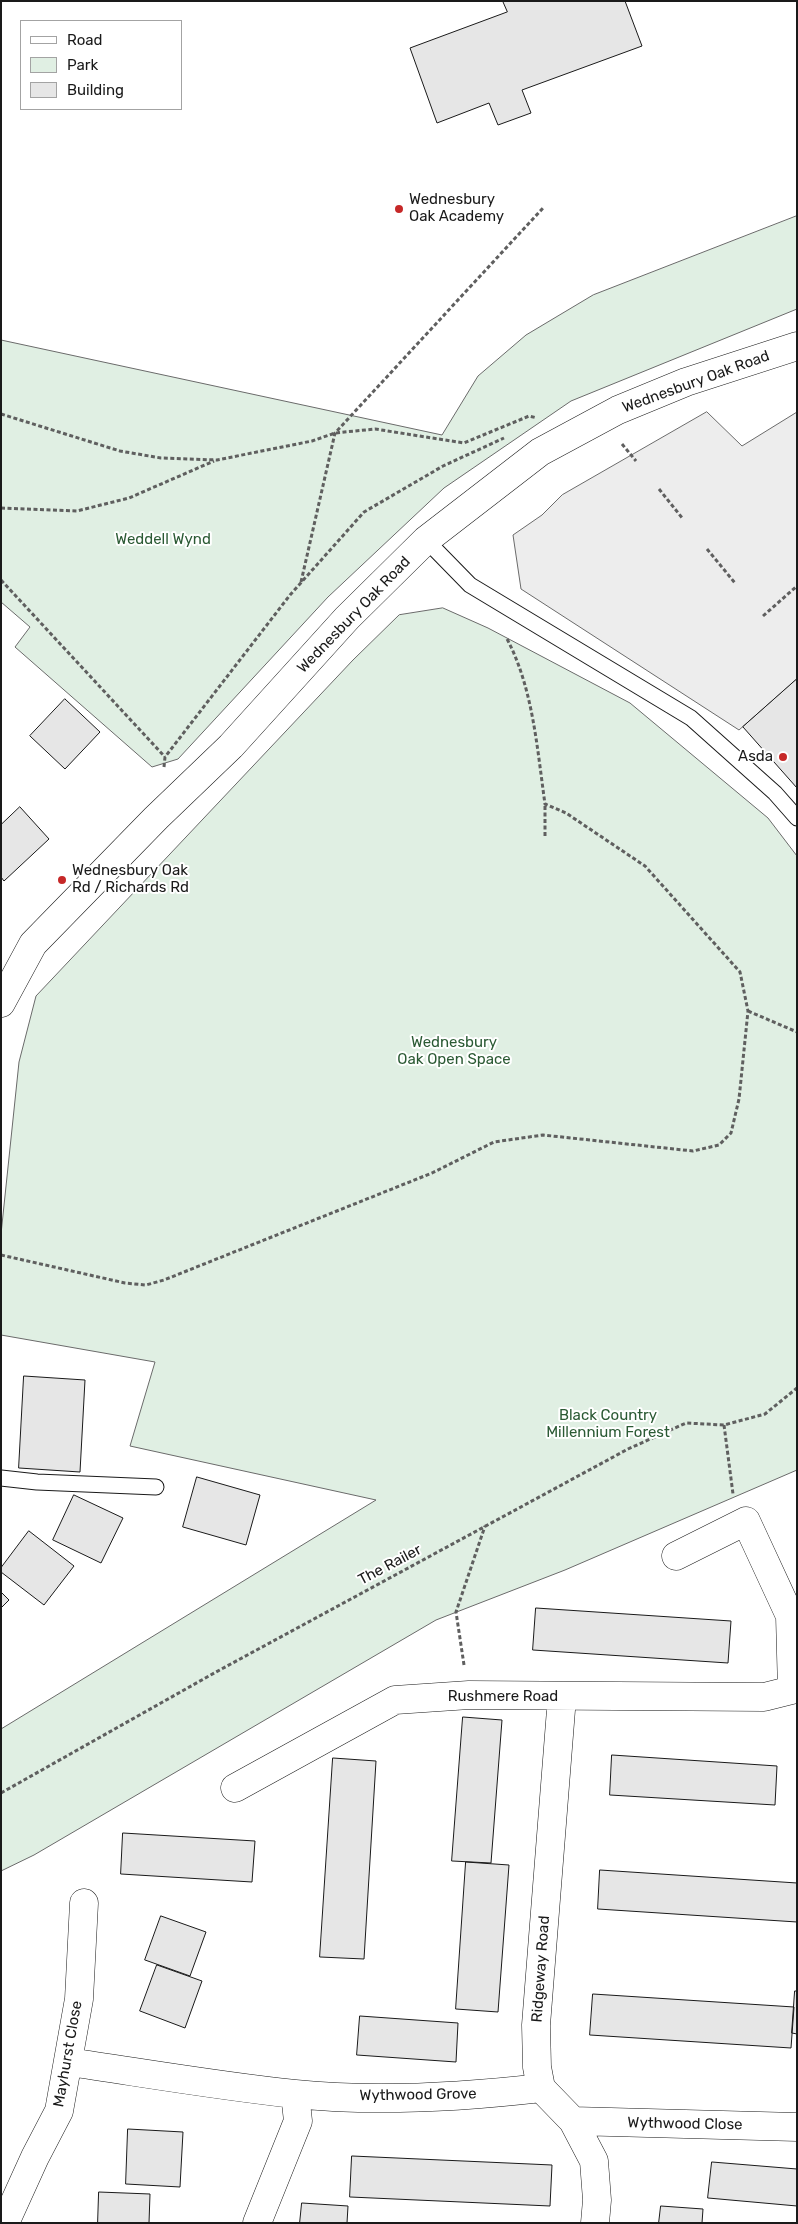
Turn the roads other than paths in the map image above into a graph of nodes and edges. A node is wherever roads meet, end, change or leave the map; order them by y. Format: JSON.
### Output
{"nodes":[{"id":1,"x":797,"y":346,"type":"edge"},
{"id":2,"x":426,"y":540,"type":"junction"},
{"id":3,"x":797,"y":818,"type":"edge"},
{"id":4,"x":1,"y":1003,"type":"edge"},
{"id":5,"x":1,"y":1478,"type":"edge"},
{"id":6,"x":156,"y":1487,"type":"dead end"},
{"id":7,"x":676,"y":1556,"type":"dead end"},
{"id":8,"x":794,"y":1696,"type":"edge"},
{"id":9,"x":562,"y":1697,"type":"junction"},
{"id":10,"x":235,"y":1788,"type":"dead end"},
{"id":11,"x":84,"y":1903,"type":"dead end"},
{"id":12,"x":69,"y":2062,"type":"junction"},
{"id":13,"x":541,"y":2088,"type":"junction"},
{"id":14,"x":295,"y":2094,"type":"junction"},
{"id":15,"x":573,"y":2121,"type":"junction"},
{"id":16,"x":797,"y":2127,"type":"edge"},
{"id":17,"x":5,"y":2223,"type":"edge"},
{"id":18,"x":257,"y":2223,"type":"edge"},
{"id":19,"x":595,"y":2223,"type":"edge"}],
"edges":[{"from":1,"to":2,"type":"street","name":"Wednesbury Oak Road"},
{"from":2,"to":3,"type":"lane"},
{"from":2,"to":4,"type":"street","name":"Wednesbury Oak Road"},
{"from":5,"to":6,"type":"lane"},
{"from":7,"to":8,"type":"street","name":"Rushmere Road"},
{"from":8,"to":9,"type":"street","name":"Rushmere Road"},
{"from":9,"to":10,"type":"street","name":"Rushmere Road"},
{"from":9,"to":13,"type":"street","name":"Ridgeway Road"},
{"from":11,"to":12,"type":"street","name":"Mayhurst Close"},
{"from":12,"to":14,"type":"street","name":"Wythwood Grove"},
{"from":12,"to":17,"type":"street","name":"Mayhurst Close"},
{"from":13,"to":14,"type":"street","name":"Wythwood Grove"},
{"from":13,"to":15,"type":"street"},
{"from":14,"to":18,"type":"street"},
{"from":15,"to":16,"type":"street","name":"Wythwood Close"},
{"from":15,"to":19,"type":"street"}]}
